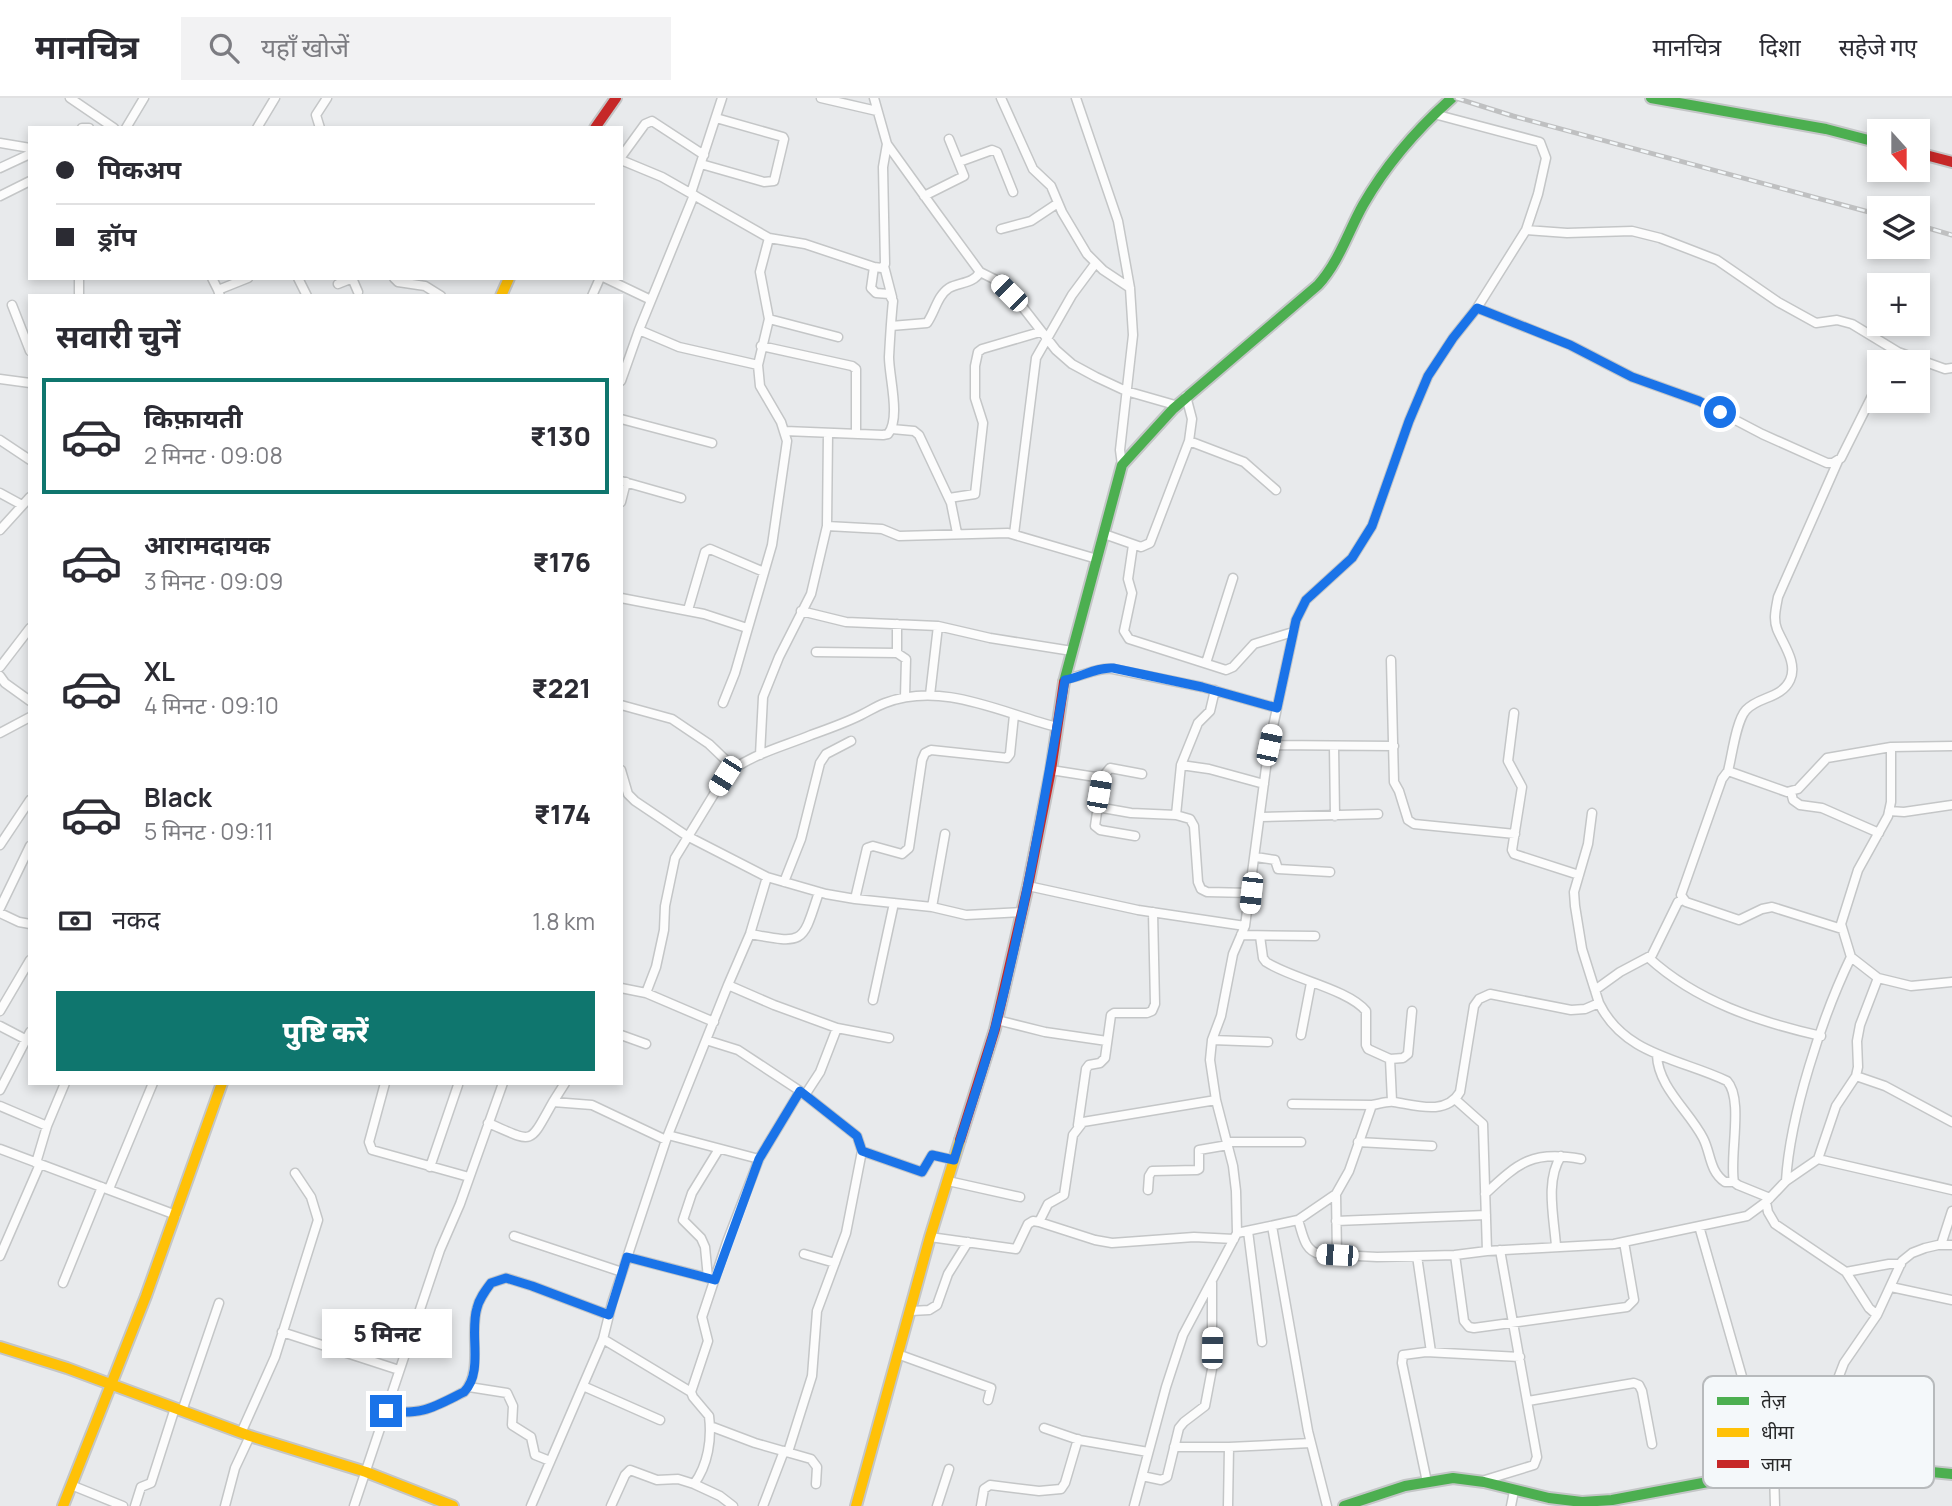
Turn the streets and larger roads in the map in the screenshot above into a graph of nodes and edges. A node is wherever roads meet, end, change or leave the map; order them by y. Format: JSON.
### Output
{"nodes":[{"id":1,"x":70,"y":98,"type":"edge"},
{"id":2,"x":144,"y":98,"type":"edge"},
{"id":3,"x":275,"y":98,"type":"edge"},
{"id":4,"x":327,"y":98,"type":"edge"},
{"id":5,"x":616,"y":98,"type":"edge"},
{"id":6,"x":722,"y":98,"type":"edge"},
{"id":7,"x":821,"y":98,"type":"edge"},
{"id":8,"x":874,"y":98,"type":"edge"},
{"id":9,"x":1001,"y":98,"type":"edge"},
{"id":10,"x":1076,"y":98,"type":"edge"},
{"id":11,"x":1452,"y":98,"type":"edge"},
{"id":12,"x":1651,"y":98,"type":"edge"},
{"id":13,"x":877,"y":111,"type":"junction"},
{"id":14,"x":1434,"y":114,"type":"junction"},
{"id":15,"x":716,"y":118,"type":"junction"},
{"id":16,"x":111,"y":126,"type":"edge"},
{"id":17,"x":127,"y":126,"type":"edge"},
{"id":18,"x":258,"y":126,"type":"edge"},
{"id":19,"x":319,"y":126,"type":"edge"},
{"id":20,"x":596,"y":126,"type":"edge"},
{"id":21,"x":949,"y":139,"type":"dead end"},
{"id":22,"x":1867,"y":140,"type":"edge"},
{"id":23,"x":0,"y":143,"type":"edge"},
{"id":24,"x":887,"y":144,"type":"junction"},
{"id":25,"x":28,"y":150,"type":"edge"},
{"id":26,"x":28,"y":152,"type":"edge"},
{"id":27,"x":623,"y":155,"type":"edge"},
{"id":28,"x":1930,"y":156,"type":"edge"},
{"id":29,"x":623,"y":159,"type":"edge"},
{"id":30,"x":702,"y":159,"type":"junction"},
{"id":31,"x":959,"y":162,"type":"junction"},
{"id":32,"x":1952,"y":162,"type":"edge"},
{"id":33,"x":0,"y":168,"type":"edge"},
{"id":34,"x":28,"y":182,"type":"edge"},
{"id":35,"x":1013,"y":192,"type":"dead end"},
{"id":36,"x":693,"y":194,"type":"junction"},
{"id":37,"x":0,"y":196,"type":"edge"},
{"id":38,"x":924,"y":197,"type":"junction"},
{"id":39,"x":1058,"y":203,"type":"junction"},
{"id":40,"x":1001,"y":229,"type":"dead end"},
{"id":41,"x":1526,"y":230,"type":"junction"},
{"id":42,"x":769,"y":238,"type":"junction"},
{"id":43,"x":1095,"y":264,"type":"junction"},
{"id":44,"x":884,"y":266,"type":"junction"},
{"id":45,"x":874,"y":267,"type":"junction"},
{"id":46,"x":980,"y":272,"type":"junction"},
{"id":47,"x":244,"y":280,"type":"edge"},
{"id":48,"x":348,"y":280,"type":"edge"},
{"id":49,"x":354,"y":280,"type":"edge"},
{"id":50,"x":396,"y":280,"type":"edge"},
{"id":51,"x":610,"y":280,"type":"edge"},
{"id":52,"x":338,"y":284,"type":"dead end"},
{"id":53,"x":1130,"y":288,"type":"junction"},
{"id":54,"x":358,"y":292,"type":"dead end"},
{"id":55,"x":219,"y":293,"type":"edge"},
{"id":56,"x":437,"y":294,"type":"edge"},
{"id":57,"x":892,"y":297,"type":"junction"},
{"id":58,"x":651,"y":300,"type":"junction"},
{"id":59,"x":12,"y":305,"type":"dead end"},
{"id":60,"x":1477,"y":308,"type":"junction"},
{"id":61,"x":769,"y":318,"type":"junction"},
{"id":62,"x":891,"y":326,"type":"junction"},
{"id":63,"x":639,"y":330,"type":"junction"},
{"id":64,"x":1043,"y":335,"type":"junction"},
{"id":65,"x":838,"y":337,"type":"dead end"},
{"id":66,"x":28,"y":346,"type":"edge"},
{"id":67,"x":761,"y":346,"type":"junction"},
{"id":68,"x":1895,"y":350,"type":"edge"},
{"id":69,"x":1930,"y":364,"type":"edge"},
{"id":70,"x":758,"y":365,"type":"junction"},
{"id":71,"x":1952,"y":369,"type":"edge"},
{"id":72,"x":623,"y":374,"type":"edge"},
{"id":73,"x":0,"y":379,"type":"edge"},
{"id":74,"x":28,"y":383,"type":"edge"},
{"id":75,"x":1126,"y":391,"type":"junction"},
{"id":76,"x":1186,"y":396,"type":"junction"},
{"id":77,"x":1175,"y":405,"type":"junction"},
{"id":78,"x":1867,"y":405,"type":"edge"},
{"id":79,"x":623,"y":420,"type":"edge"},
{"id":80,"x":892,"y":429,"type":"junction"},
{"id":81,"x":785,"y":430,"type":"junction"},
{"id":82,"x":828,"y":433,"type":"junction"},
{"id":83,"x":856,"y":434,"type":"junction"},
{"id":84,"x":0,"y":440,"type":"edge"},
{"id":85,"x":1189,"y":441,"type":"junction"},
{"id":86,"x":712,"y":443,"type":"dead end"},
{"id":87,"x":27,"y":458,"type":"edge"},
{"id":88,"x":1838,"y":461,"type":"junction"},
{"id":89,"x":1122,"y":465,"type":"junction"},
{"id":90,"x":624,"y":482,"type":"edge"},
{"id":91,"x":1276,"y":490,"type":"dead end"},
{"id":92,"x":0,"y":493,"type":"edge"},
{"id":93,"x":681,"y":498,"type":"dead end"},
{"id":94,"x":949,"y":498,"type":"junction"},
{"id":95,"x":28,"y":499,"type":"edge"},
{"id":96,"x":22,"y":505,"type":"junction"},
{"id":97,"x":827,"y":526,"type":"junction"},
{"id":98,"x":0,"y":530,"type":"edge"},
{"id":99,"x":957,"y":533,"type":"junction"},
{"id":100,"x":1014,"y":534,"type":"junction"},
{"id":101,"x":1104,"y":534,"type":"junction"},
{"id":102,"x":1133,"y":545,"type":"junction"},
{"id":103,"x":1097,"y":559,"type":"junction"},
{"id":104,"x":764,"y":572,"type":"junction"},
{"id":105,"x":1233,"y":578,"type":"dead end"},
{"id":106,"x":623,"y":598,"type":"edge"},
{"id":107,"x":688,"y":610,"type":"junction"},
{"id":108,"x":801,"y":611,"type":"junction"},
{"id":109,"x":898,"y":624,"type":"junction"},
{"id":110,"x":938,"y":626,"type":"junction"},
{"id":111,"x":747,"y":628,"type":"junction"},
{"id":112,"x":28,"y":631,"type":"edge"},
{"id":113,"x":1293,"y":632,"type":"junction"},
{"id":114,"x":1072,"y":651,"type":"junction"},
{"id":115,"x":816,"y":652,"type":"dead end"},
{"id":116,"x":897,"y":653,"type":"junction"},
{"id":117,"x":1391,"y":660,"type":"dead end"},
{"id":118,"x":1206,"y":663,"type":"junction"},
{"id":119,"x":0,"y":667,"type":"edge"},
{"id":120,"x":0,"y":676,"type":"edge"},
{"id":121,"x":1065,"y":680,"type":"junction"},
{"id":122,"x":1215,"y":690,"type":"junction"},
{"id":123,"x":930,"y":695,"type":"junction"},
{"id":124,"x":905,"y":697,"type":"junction"},
{"id":125,"x":28,"y":700,"type":"edge"},
{"id":126,"x":723,"y":703,"type":"dead end"},
{"id":127,"x":623,"y":706,"type":"edge"},
{"id":128,"x":1277,"y":708,"type":"junction"},
{"id":129,"x":1514,"y":713,"type":"dead end"},
{"id":130,"x":1014,"y":715,"type":"junction"},
{"id":131,"x":28,"y":718,"type":"edge"},
{"id":132,"x":1057,"y":727,"type":"junction"},
{"id":133,"x":0,"y":733,"type":"edge"},
{"id":134,"x":851,"y":741,"type":"dead end"},
{"id":135,"x":1269,"y":745,"type":"junction"},
{"id":136,"x":1334,"y":746,"type":"junction"},
{"id":137,"x":1952,"y":746,"type":"edge"},
{"id":138,"x":1394,"y":747,"type":"junction"},
{"id":139,"x":1891,"y":747,"type":"junction"},
{"id":140,"x":760,"y":755,"type":"junction"},
{"id":141,"x":1181,"y":765,"type":"junction"},
{"id":142,"x":734,"y":768,"type":"junction"},
{"id":143,"x":1051,"y":770,"type":"junction"},
{"id":144,"x":1728,"y":771,"type":"junction"},
{"id":145,"x":1142,"y":774,"type":"dead end"},
{"id":146,"x":1102,"y":778,"type":"junction"},
{"id":147,"x":1264,"y":784,"type":"junction"},
{"id":148,"x":1791,"y":792,"type":"junction"},
{"id":149,"x":624,"y":797,"type":"edge"},
{"id":150,"x":28,"y":803,"type":"edge"},
{"id":151,"x":1952,"y":805,"type":"edge"},
{"id":152,"x":1097,"y":807,"type":"junction"},
{"id":153,"x":1889,"y":811,"type":"junction"},
{"id":154,"x":1591,"y":813,"type":"dead end"},
{"id":155,"x":1378,"y":814,"type":"dead end"},
{"id":156,"x":1176,"y":815,"type":"junction"},
{"id":157,"x":1335,"y":816,"type":"junction"},
{"id":158,"x":1260,"y":817,"type":"junction"},
{"id":159,"x":1879,"y":833,"type":"junction"},
{"id":160,"x":945,"y":834,"type":"dead end"},
{"id":161,"x":1515,"y":834,"type":"junction"},
{"id":162,"x":687,"y":836,"type":"junction"},
{"id":163,"x":1135,"y":836,"type":"dead end"},
{"id":164,"x":0,"y":845,"type":"edge"},
{"id":165,"x":28,"y":850,"type":"edge"},
{"id":166,"x":1255,"y":857,"type":"junction"},
{"id":167,"x":1330,"y":872,"type":"dead end"},
{"id":168,"x":1579,"y":875,"type":"junction"},
{"id":169,"x":767,"y":877,"type":"junction"},
{"id":170,"x":784,"y":881,"type":"junction"},
{"id":171,"x":1028,"y":886,"type":"junction"},
{"id":172,"x":819,"y":892,"type":"junction"},
{"id":173,"x":1251,"y":893,"type":"junction"},
{"id":174,"x":855,"y":900,"type":"junction"},
{"id":175,"x":1683,"y":900,"type":"junction"},
{"id":176,"x":894,"y":903,"type":"junction"},
{"id":177,"x":932,"y":907,"type":"junction"},
{"id":178,"x":0,"y":910,"type":"edge"},
{"id":179,"x":1022,"y":912,"type":"junction"},
{"id":180,"x":1153,"y":912,"type":"junction"},
{"id":181,"x":28,"y":924,"type":"edge"},
{"id":182,"x":1245,"y":926,"type":"junction"},
{"id":183,"x":1842,"y":929,"type":"junction"},
{"id":184,"x":750,"y":934,"type":"junction"},
{"id":185,"x":1241,"y":935,"type":"junction"},
{"id":186,"x":1260,"y":936,"type":"junction"},
{"id":187,"x":1315,"y":936,"type":"dead end"},
{"id":188,"x":1850,"y":957,"type":"junction"},
{"id":189,"x":1648,"y":958,"type":"junction"},
{"id":190,"x":28,"y":963,"type":"edge"},
{"id":191,"x":1878,"y":978,"type":"junction"},
{"id":192,"x":1311,"y":982,"type":"junction"},
{"id":193,"x":1952,"y":982,"type":"edge"},
{"id":194,"x":729,"y":985,"type":"junction"},
{"id":195,"x":623,"y":988,"type":"edge"},
{"id":196,"x":1595,"y":990,"type":"junction"},
{"id":197,"x":646,"y":993,"type":"junction"},
{"id":198,"x":873,"y":1000,"type":"dead end"},
{"id":199,"x":1599,"y":1003,"type":"junction"},
{"id":200,"x":0,"y":1011,"type":"edge"},
{"id":201,"x":1412,"y":1011,"type":"dead end"},
{"id":202,"x":997,"y":1020,"type":"junction"},
{"id":203,"x":714,"y":1022,"type":"junction"},
{"id":204,"x":0,"y":1026,"type":"edge"},
{"id":205,"x":836,"y":1028,"type":"junction"},
{"id":206,"x":1301,"y":1035,"type":"dead end"},
{"id":207,"x":28,"y":1036,"type":"edge"},
{"id":208,"x":623,"y":1036,"type":"edge"},
{"id":209,"x":1821,"y":1036,"type":"junction"},
{"id":210,"x":889,"y":1038,"type":"dead end"},
{"id":211,"x":706,"y":1040,"type":"junction"},
{"id":212,"x":1212,"y":1040,"type":"junction"},
{"id":213,"x":1107,"y":1041,"type":"junction"},
{"id":214,"x":1268,"y":1042,"type":"dead end"},
{"id":215,"x":646,"y":1044,"type":"dead end"},
{"id":216,"x":1657,"y":1055,"type":"junction"},
{"id":217,"x":1390,"y":1059,"type":"junction"},
{"id":218,"x":4,"y":1069,"type":"edge"},
{"id":219,"x":1856,"y":1076,"type":"junction"},
{"id":220,"x":64,"y":1085,"type":"edge"},
{"id":221,"x":152,"y":1085,"type":"edge"},
{"id":222,"x":221,"y":1085,"type":"edge"},
{"id":223,"x":384,"y":1085,"type":"edge"},
{"id":224,"x":458,"y":1085,"type":"edge"},
{"id":225,"x":502,"y":1085,"type":"edge"},
{"id":226,"x":564,"y":1085,"type":"edge"},
{"id":227,"x":0,"y":1090,"type":"edge"},
{"id":228,"x":802,"y":1093,"type":"junction"},
{"id":229,"x":1216,"y":1100,"type":"junction"},
{"id":230,"x":1455,"y":1100,"type":"junction"},
{"id":231,"x":1392,"y":1101,"type":"junction"},
{"id":232,"x":553,"y":1102,"type":"junction"},
{"id":233,"x":1292,"y":1104,"type":"dead end"},
{"id":234,"x":1372,"y":1105,"type":"junction"},
{"id":235,"x":0,"y":1106,"type":"edge"},
{"id":236,"x":1952,"y":1122,"type":"edge"},
{"id":237,"x":488,"y":1124,"type":"junction"},
{"id":238,"x":1078,"y":1125,"type":"junction"},
{"id":239,"x":47,"y":1126,"type":"junction"},
{"id":240,"x":667,"y":1138,"type":"junction"},
{"id":241,"x":1301,"y":1142,"type":"dead end"},
{"id":242,"x":1358,"y":1142,"type":"junction"},
{"id":243,"x":1227,"y":1144,"type":"junction"},
{"id":244,"x":1432,"y":1146,"type":"dead end"},
{"id":245,"x":0,"y":1149,"type":"edge"},
{"id":246,"x":719,"y":1149,"type":"junction"},
{"id":247,"x":862,"y":1151,"type":"junction"},
{"id":248,"x":1561,"y":1156,"type":"junction"},
{"id":249,"x":759,"y":1159,"type":"junction"},
{"id":250,"x":1581,"y":1159,"type":"dead end"},
{"id":251,"x":1818,"y":1159,"type":"junction"},
{"id":252,"x":954,"y":1160,"type":"junction"},
{"id":253,"x":38,"y":1163,"type":"junction"},
{"id":254,"x":430,"y":1167,"type":"junction"},
{"id":255,"x":295,"y":1173,"type":"dead end"},
{"id":256,"x":469,"y":1177,"type":"junction"},
{"id":257,"x":948,"y":1181,"type":"junction"},
{"id":258,"x":1786,"y":1181,"type":"junction"},
{"id":259,"x":1734,"y":1182,"type":"junction"},
{"id":260,"x":105,"y":1188,"type":"junction"},
{"id":261,"x":1148,"y":1190,"type":"dead end"},
{"id":262,"x":1952,"y":1190,"type":"edge"},
{"id":263,"x":1336,"y":1194,"type":"junction"},
{"id":264,"x":1485,"y":1194,"type":"junction"},
{"id":265,"x":1020,"y":1198,"type":"dead end"},
{"id":266,"x":1768,"y":1200,"type":"junction"},
{"id":267,"x":1952,"y":1211,"type":"edge"},
{"id":268,"x":176,"y":1215,"type":"junction"},
{"id":269,"x":1486,"y":1215,"type":"junction"},
{"id":270,"x":1298,"y":1220,"type":"junction"},
{"id":271,"x":1336,"y":1221,"type":"junction"},
{"id":272,"x":1039,"y":1222,"type":"junction"},
{"id":273,"x":1272,"y":1226,"type":"junction"},
{"id":274,"x":1699,"y":1226,"type":"junction"},
{"id":275,"x":1248,"y":1231,"type":"junction"},
{"id":276,"x":514,"y":1236,"type":"dead end"},
{"id":277,"x":1236,"y":1236,"type":"junction"},
{"id":278,"x":930,"y":1237,"type":"junction"},
{"id":279,"x":968,"y":1241,"type":"junction"},
{"id":280,"x":1624,"y":1242,"type":"junction"},
{"id":281,"x":1941,"y":1245,"type":"junction"},
{"id":282,"x":1952,"y":1245,"type":"edge"},
{"id":283,"x":1556,"y":1246,"type":"junction"},
{"id":284,"x":1500,"y":1250,"type":"junction"},
{"id":285,"x":1487,"y":1251,"type":"junction"},
{"id":286,"x":804,"y":1254,"type":"dead end"},
{"id":287,"x":1337,"y":1255,"type":"junction"},
{"id":288,"x":1455,"y":1255,"type":"junction"},
{"id":289,"x":0,"y":1256,"type":"edge"},
{"id":290,"x":1418,"y":1256,"type":"junction"},
{"id":291,"x":627,"y":1257,"type":"junction"},
{"id":292,"x":835,"y":1264,"type":"junction"},
{"id":293,"x":1901,"y":1264,"type":"junction"},
{"id":294,"x":622,"y":1272,"type":"junction"},
{"id":295,"x":1846,"y":1272,"type":"junction"},
{"id":296,"x":711,"y":1279,"type":"junction"},
{"id":297,"x":1212,"y":1280,"type":"junction"},
{"id":298,"x":63,"y":1283,"type":"dead end"},
{"id":299,"x":1891,"y":1287,"type":"junction"},
{"id":300,"x":1952,"y":1300,"type":"edge"},
{"id":301,"x":219,"y":1303,"type":"dead end"},
{"id":302,"x":911,"y":1311,"type":"junction"},
{"id":303,"x":609,"y":1315,"type":"junction"},
{"id":304,"x":1877,"y":1315,"type":"junction"},
{"id":305,"x":1515,"y":1324,"type":"junction"},
{"id":306,"x":282,"y":1332,"type":"junction"},
{"id":307,"x":603,"y":1339,"type":"junction"},
{"id":308,"x":1262,"y":1342,"type":"dead end"},
{"id":309,"x":0,"y":1347,"type":"edge"},
{"id":310,"x":1431,"y":1352,"type":"junction"},
{"id":311,"x":900,"y":1355,"type":"junction"},
{"id":312,"x":1520,"y":1357,"type":"junction"},
{"id":313,"x":400,"y":1370,"type":"junction"},
{"id":314,"x":1742,"y":1376,"type":"edge"},
{"id":315,"x":1839,"y":1376,"type":"edge"},
{"id":316,"x":112,"y":1384,"type":"junction"},
{"id":317,"x":583,"y":1386,"type":"junction"},
{"id":318,"x":469,"y":1387,"type":"junction"},
{"id":319,"x":691,"y":1392,"type":"junction"},
{"id":320,"x":988,"y":1401,"type":"dead end"},
{"id":321,"x":1528,"y":1401,"type":"junction"},
{"id":322,"x":178,"y":1410,"type":"junction"},
{"id":323,"x":386,"y":1411,"type":"junction"},
{"id":324,"x":660,"y":1420,"type":"dead end"},
{"id":325,"x":710,"y":1426,"type":"junction"},
{"id":326,"x":1044,"y":1428,"type":"dead end"},
{"id":327,"x":246,"y":1434,"type":"junction"},
{"id":328,"x":1078,"y":1439,"type":"junction"},
{"id":329,"x":1311,"y":1443,"type":"junction"},
{"id":330,"x":1653,"y":1444,"type":"dead end"},
{"id":331,"x":1174,"y":1447,"type":"junction"},
{"id":332,"x":1229,"y":1447,"type":"junction"},
{"id":333,"x":786,"y":1451,"type":"junction"},
{"id":334,"x":1149,"y":1452,"type":"junction"},
{"id":335,"x":550,"y":1461,"type":"junction"},
{"id":336,"x":949,"y":1469,"type":"dead end"},
{"id":337,"x":366,"y":1472,"type":"junction"},
{"id":338,"x":1934,"y":1474,"type":"edge"},
{"id":339,"x":1952,"y":1474,"type":"edge"},
{"id":340,"x":1142,"y":1476,"type":"junction"},
{"id":341,"x":1482,"y":1481,"type":"junction"},
{"id":342,"x":1427,"y":1482,"type":"junction"},
{"id":343,"x":1703,"y":1483,"type":"edge"},
{"id":344,"x":816,"y":1484,"type":"dead end"},
{"id":345,"x":71,"y":1485,"type":"junction"},
{"id":346,"x":694,"y":1485,"type":"junction"},
{"id":347,"x":1774,"y":1488,"type":"edge"},
{"id":348,"x":1514,"y":1491,"type":"junction"},
{"id":349,"x":1535,"y":1501,"type":"edge"},
{"id":350,"x":62,"y":1506,"type":"edge"},
{"id":351,"x":122,"y":1506,"type":"edge"},
{"id":352,"x":135,"y":1506,"type":"edge"},
{"id":353,"x":225,"y":1506,"type":"edge"},
{"id":354,"x":354,"y":1506,"type":"edge"},
{"id":355,"x":453,"y":1506,"type":"edge"},
{"id":356,"x":531,"y":1506,"type":"edge"},
{"id":357,"x":611,"y":1506,"type":"edge"},
{"id":358,"x":733,"y":1506,"type":"edge"},
{"id":359,"x":764,"y":1506,"type":"edge"},
{"id":360,"x":856,"y":1506,"type":"edge"},
{"id":361,"x":937,"y":1506,"type":"edge"},
{"id":362,"x":981,"y":1506,"type":"edge"},
{"id":363,"x":1134,"y":1506,"type":"edge"},
{"id":364,"x":1228,"y":1506,"type":"edge"},
{"id":365,"x":1327,"y":1506,"type":"edge"},
{"id":366,"x":1344,"y":1506,"type":"edge"},
{"id":367,"x":1511,"y":1506,"type":"edge"},
{"id":368,"x":1775,"y":1506,"type":"edge"}],
"edges":[{"from":1,"to":16,"type":"street"},
{"from":2,"to":17,"type":"street"},
{"from":3,"to":18,"type":"street"},
{"from":4,"to":19,"type":"street"},
{"from":5,"to":20,"type":"street"},
{"from":6,"to":15,"type":"street"},
{"from":7,"to":13,"type":"street"},
{"from":8,"to":13,"type":"street"},
{"from":9,"to":39,"type":"street"},
{"from":10,"to":53,"type":"street"},
{"from":11,"to":14,"type":"street"},
{"from":12,"to":22,"type":"street"},
{"from":13,"to":24,"type":"street"},
{"from":14,"to":41,"type":"street"},
{"from":14,"to":76,"type":"street"},
{"from":15,"to":30,"type":"street"},
{"from":15,"to":30,"type":"street"},
{"from":21,"to":31,"type":"street"},
{"from":23,"to":25,"type":"street"},
{"from":24,"to":38,"type":"street"},
{"from":24,"to":44,"type":"street"},
{"from":26,"to":33,"type":"street"},
{"from":27,"to":30,"type":"street"},
{"from":28,"to":32,"type":"street"},
{"from":29,"to":36,"type":"street"},
{"from":30,"to":36,"type":"street"},
{"from":31,"to":35,"type":"street"},
{"from":31,"to":38,"type":"street"},
{"from":34,"to":37,"type":"street"},
{"from":36,"to":42,"type":"street"},
{"from":36,"to":58,"type":"street"},
{"from":38,"to":46,"type":"street"},
{"from":39,"to":40,"type":"street"},
{"from":39,"to":43,"type":"street"},
{"from":41,"to":60,"type":"street"},
{"from":41,"to":68,"type":"street"},
{"from":42,"to":45,"type":"street"},
{"from":42,"to":61,"type":"street"},
{"from":43,"to":53,"type":"street"},
{"from":43,"to":64,"type":"street"},
{"from":44,"to":45,"type":"street"},
{"from":44,"to":57,"type":"street"},
{"from":45,"to":57,"type":"street"},
{"from":46,"to":62,"type":"street"},
{"from":46,"to":64,"type":"street"},
{"from":47,"to":55,"type":"street"},
{"from":48,"to":52,"type":"street"},
{"from":49,"to":54,"type":"street"},
{"from":50,"to":56,"type":"street"},
{"from":51,"to":58,"type":"street"},
{"from":53,"to":75,"type":"street"},
{"from":57,"to":62,"type":"street"},
{"from":58,"to":63,"type":"street"},
{"from":59,"to":66,"type":"street"},
{"from":60,"to":88,"type":"street"},
{"from":60,"to":113,"type":"street"},
{"from":61,"to":65,"type":"street"},
{"from":61,"to":67,"type":"street"},
{"from":62,"to":80,"type":"street"},
{"from":63,"to":70,"type":"street"},
{"from":63,"to":72,"type":"street"},
{"from":64,"to":75,"type":"street"},
{"from":64,"to":94,"type":"street"},
{"from":64,"to":100,"type":"street"},
{"from":67,"to":70,"type":"street"},
{"from":67,"to":83,"type":"street"},
{"from":69,"to":71,"type":"street"},
{"from":70,"to":81,"type":"street"},
{"from":73,"to":74,"type":"street"},
{"from":75,"to":77,"type":"street"},
{"from":75,"to":89,"type":"street"},
{"from":76,"to":77,"type":"street"},
{"from":76,"to":85,"type":"street"},
{"from":77,"to":89,"type":"street"},
{"from":78,"to":88,"type":"street"},
{"from":79,"to":86,"type":"street"},
{"from":80,"to":83,"type":"street"},
{"from":80,"to":94,"type":"street"},
{"from":81,"to":82,"type":"street"},
{"from":81,"to":104,"type":"street"},
{"from":82,"to":83,"type":"street"},
{"from":82,"to":97,"type":"street"},
{"from":84,"to":87,"type":"street"},
{"from":85,"to":91,"type":"street"},
{"from":85,"to":102,"type":"street"},
{"from":88,"to":144,"type":"street"},
{"from":89,"to":101,"type":"street"},
{"from":90,"to":93,"type":"street"},
{"from":92,"to":96,"type":"street"},
{"from":94,"to":99,"type":"street"},
{"from":95,"to":96,"type":"street"},
{"from":96,"to":98,"type":"street"},
{"from":97,"to":99,"type":"street"},
{"from":97,"to":108,"type":"street"},
{"from":99,"to":100,"type":"street"},
{"from":100,"to":103,"type":"street"},
{"from":101,"to":102,"type":"street"},
{"from":101,"to":103,"type":"street"},
{"from":102,"to":118,"type":"street"},
{"from":103,"to":114,"type":"street"},
{"from":104,"to":107,"type":"street"},
{"from":104,"to":111,"type":"street"},
{"from":105,"to":118,"type":"street"},
{"from":106,"to":107,"type":"street"},
{"from":107,"to":111,"type":"street"},
{"from":108,"to":109,"type":"street"},
{"from":108,"to":140,"type":"street"},
{"from":109,"to":110,"type":"street"},
{"from":109,"to":116,"type":"street"},
{"from":110,"to":114,"type":"street"},
{"from":110,"to":123,"type":"street"},
{"from":111,"to":126,"type":"street"},
{"from":112,"to":119,"type":"street"},
{"from":113,"to":118,"type":"street"},
{"from":113,"to":128,"type":"street"},
{"from":114,"to":121,"type":"street"},
{"from":115,"to":116,"type":"street"},
{"from":116,"to":124,"type":"street"},
{"from":117,"to":138,"type":"street"},
{"from":120,"to":125,"type":"street"},
{"from":121,"to":122,"type":"street"},
{"from":121,"to":132,"type":"street"},
{"from":122,"to":128,"type":"street"},
{"from":122,"to":141,"type":"street"},
{"from":123,"to":124,"type":"street"},
{"from":123,"to":130,"type":"street"},
{"from":124,"to":140,"type":"street"},
{"from":127,"to":142,"type":"street"},
{"from":128,"to":135,"type":"street"},
{"from":129,"to":161,"type":"street"},
{"from":130,"to":132,"type":"street"},
{"from":130,"to":174,"type":"street"},
{"from":131,"to":133,"type":"street"},
{"from":132,"to":143,"type":"street"},
{"from":134,"to":170,"type":"street"},
{"from":135,"to":136,"type":"street"},
{"from":135,"to":147,"type":"street"},
{"from":136,"to":138,"type":"street"},
{"from":136,"to":157,"type":"street"},
{"from":137,"to":139,"type":"street"},
{"from":138,"to":161,"type":"street"},
{"from":139,"to":148,"type":"street"},
{"from":139,"to":153,"type":"street"},
{"from":140,"to":142,"type":"street"},
{"from":141,"to":147,"type":"street"},
{"from":141,"to":156,"type":"street"},
{"from":142,"to":162,"type":"street"},
{"from":143,"to":146,"type":"street"},
{"from":143,"to":171,"type":"street"},
{"from":144,"to":148,"type":"street"},
{"from":144,"to":175,"type":"street"},
{"from":145,"to":146,"type":"street"},
{"from":146,"to":152,"type":"street"},
{"from":147,"to":158,"type":"street"},
{"from":148,"to":159,"type":"street"},
{"from":149,"to":162,"type":"street"},
{"from":150,"to":164,"type":"street"},
{"from":151,"to":153,"type":"street"},
{"from":152,"to":156,"type":"street"},
{"from":152,"to":163,"type":"street"},
{"from":153,"to":159,"type":"street"},
{"from":154,"to":168,"type":"street"},
{"from":155,"to":157,"type":"street"},
{"from":156,"to":173,"type":"street"},
{"from":157,"to":158,"type":"street"},
{"from":158,"to":166,"type":"street"},
{"from":159,"to":183,"type":"street"},
{"from":160,"to":177,"type":"street"},
{"from":161,"to":168,"type":"street"},
{"from":162,"to":169,"type":"street"},
{"from":162,"to":197,"type":"street"},
{"from":165,"to":178,"type":"street"},
{"from":166,"to":167,"type":"street"},
{"from":166,"to":173,"type":"street"},
{"from":168,"to":196,"type":"street"},
{"from":169,"to":170,"type":"street"},
{"from":169,"to":184,"type":"street"},
{"from":170,"to":172,"type":"street"},
{"from":171,"to":179,"type":"street"},
{"from":171,"to":180,"type":"street"},
{"from":172,"to":174,"type":"street"},
{"from":172,"to":184,"type":"street"},
{"from":173,"to":182,"type":"street"},
{"from":174,"to":176,"type":"street"},
{"from":175,"to":183,"type":"street"},
{"from":175,"to":189,"type":"street"},
{"from":176,"to":177,"type":"street"},
{"from":176,"to":198,"type":"street"},
{"from":177,"to":179,"type":"street"},
{"from":178,"to":181,"type":"street"},
{"from":179,"to":202,"type":"street"},
{"from":180,"to":182,"type":"street"},
{"from":180,"to":213,"type":"street"},
{"from":182,"to":185,"type":"street"},
{"from":183,"to":188,"type":"street"},
{"from":184,"to":194,"type":"street"},
{"from":185,"to":186,"type":"street"},
{"from":185,"to":212,"type":"street"},
{"from":186,"to":187,"type":"street"},
{"from":186,"to":192,"type":"street"},
{"from":188,"to":191,"type":"street"},
{"from":188,"to":209,"type":"street"},
{"from":189,"to":196,"type":"street"},
{"from":189,"to":209,"type":"street"},
{"from":190,"to":200,"type":"street"},
{"from":191,"to":193,"type":"street"},
{"from":191,"to":219,"type":"street"},
{"from":192,"to":206,"type":"street"},
{"from":192,"to":217,"type":"street"},
{"from":194,"to":203,"type":"street"},
{"from":194,"to":205,"type":"street"},
{"from":195,"to":197,"type":"street"},
{"from":196,"to":199,"type":"street"},
{"from":197,"to":203,"type":"street"},
{"from":199,"to":216,"type":"street"},
{"from":199,"to":230,"type":"street"},
{"from":201,"to":217,"type":"street"},
{"from":202,"to":213,"type":"street"},
{"from":202,"to":252,"type":"street"},
{"from":203,"to":211,"type":"street"},
{"from":204,"to":207,"type":"street"},
{"from":205,"to":210,"type":"street"},
{"from":205,"to":228,"type":"street"},
{"from":207,"to":218,"type":"street"},
{"from":208,"to":215,"type":"street"},
{"from":209,"to":258,"type":"street"},
{"from":211,"to":228,"type":"street"},
{"from":211,"to":240,"type":"street"},
{"from":212,"to":214,"type":"street"},
{"from":212,"to":229,"type":"street"},
{"from":213,"to":238,"type":"street"},
{"from":216,"to":259,"type":"street"},
{"from":216,"to":259,"type":"street"},
{"from":217,"to":231,"type":"street"},
{"from":218,"to":227,"type":"street"},
{"from":219,"to":236,"type":"street"},
{"from":219,"to":251,"type":"street"},
{"from":220,"to":239,"type":"street"},
{"from":221,"to":260,"type":"street"},
{"from":222,"to":268,"type":"street"},
{"from":223,"to":254,"type":"street"},
{"from":224,"to":254,"type":"street"},
{"from":225,"to":237,"type":"street"},
{"from":226,"to":232,"type":"street"},
{"from":228,"to":247,"type":"street"},
{"from":228,"to":249,"type":"street"},
{"from":229,"to":238,"type":"street"},
{"from":229,"to":243,"type":"street"},
{"from":230,"to":231,"type":"street"},
{"from":230,"to":264,"type":"street"},
{"from":231,"to":234,"type":"street"},
{"from":232,"to":237,"type":"street"},
{"from":232,"to":240,"type":"street"},
{"from":233,"to":234,"type":"street"},
{"from":234,"to":242,"type":"street"},
{"from":235,"to":239,"type":"street"},
{"from":237,"to":256,"type":"street"},
{"from":238,"to":272,"type":"street"},
{"from":239,"to":253,"type":"street"},
{"from":240,"to":246,"type":"street"},
{"from":240,"to":291,"type":"street"},
{"from":241,"to":243,"type":"street"},
{"from":242,"to":244,"type":"street"},
{"from":242,"to":263,"type":"street"},
{"from":243,"to":261,"type":"street"},
{"from":243,"to":277,"type":"street"},
{"from":245,"to":253,"type":"street"},
{"from":246,"to":249,"type":"street"},
{"from":246,"to":296,"type":"street"},
{"from":247,"to":252,"type":"street"},
{"from":247,"to":292,"type":"street"},
{"from":248,"to":250,"type":"street"},
{"from":248,"to":264,"type":"street"},
{"from":248,"to":283,"type":"street"},
{"from":249,"to":296,"type":"street"},
{"from":251,"to":258,"type":"street"},
{"from":251,"to":262,"type":"street"},
{"from":252,"to":257,"type":"street"},
{"from":253,"to":260,"type":"street"},
{"from":253,"to":289,"type":"street"},
{"from":254,"to":256,"type":"street"},
{"from":255,"to":306,"type":"street"},
{"from":256,"to":313,"type":"street"},
{"from":257,"to":265,"type":"street"},
{"from":257,"to":278,"type":"street"},
{"from":258,"to":266,"type":"street"},
{"from":259,"to":266,"type":"street"},
{"from":260,"to":268,"type":"street"},
{"from":260,"to":298,"type":"street"},
{"from":263,"to":270,"type":"street"},
{"from":263,"to":271,"type":"street"},
{"from":264,"to":269,"type":"street"},
{"from":266,"to":274,"type":"street"},
{"from":266,"to":295,"type":"street"},
{"from":267,"to":281,"type":"street"},
{"from":268,"to":316,"type":"street"},
{"from":269,"to":271,"type":"street"},
{"from":269,"to":285,"type":"street"},
{"from":270,"to":273,"type":"street"},
{"from":270,"to":287,"type":"street"},
{"from":271,"to":287,"type":"street"},
{"from":272,"to":277,"type":"street"},
{"from":272,"to":279,"type":"street"},
{"from":273,"to":275,"type":"street"},
{"from":273,"to":329,"type":"street"},
{"from":274,"to":280,"type":"street"},
{"from":274,"to":314,"type":"street"},
{"from":275,"to":277,"type":"street"},
{"from":275,"to":308,"type":"street"},
{"from":276,"to":294,"type":"street"},
{"from":277,"to":297,"type":"street"},
{"from":278,"to":279,"type":"street"},
{"from":278,"to":302,"type":"street"},
{"from":279,"to":302,"type":"street"},
{"from":280,"to":283,"type":"street"},
{"from":280,"to":305,"type":"street"},
{"from":281,"to":282,"type":"street"},
{"from":281,"to":293,"type":"street"},
{"from":283,"to":284,"type":"street"},
{"from":284,"to":285,"type":"street"},
{"from":284,"to":305,"type":"street"},
{"from":285,"to":288,"type":"street"},
{"from":286,"to":292,"type":"street"},
{"from":287,"to":290,"type":"street"},
{"from":288,"to":290,"type":"street"},
{"from":288,"to":305,"type":"street"},
{"from":290,"to":310,"type":"street"},
{"from":291,"to":294,"type":"street"},
{"from":291,"to":296,"type":"street"},
{"from":292,"to":333,"type":"street"},
{"from":293,"to":295,"type":"street"},
{"from":293,"to":299,"type":"street"},
{"from":294,"to":303,"type":"street"},
{"from":295,"to":304,"type":"street"},
{"from":296,"to":319,"type":"street"},
{"from":297,"to":331,"type":"street"},
{"from":297,"to":334,"type":"street"},
{"from":299,"to":300,"type":"street"},
{"from":299,"to":304,"type":"street"},
{"from":301,"to":322,"type":"street"},
{"from":302,"to":311,"type":"street"},
{"from":303,"to":307,"type":"street"},
{"from":303,"to":318,"type":"street"},
{"from":304,"to":315,"type":"street"},
{"from":305,"to":312,"type":"street"},
{"from":306,"to":313,"type":"street"},
{"from":306,"to":327,"type":"street"},
{"from":307,"to":317,"type":"street"},
{"from":307,"to":319,"type":"street"},
{"from":309,"to":316,"type":"street"},
{"from":310,"to":312,"type":"street"},
{"from":310,"to":342,"type":"street"},
{"from":311,"to":320,"type":"street"},
{"from":311,"to":360,"type":"street"},
{"from":312,"to":321,"type":"street"},
{"from":313,"to":323,"type":"street"},
{"from":316,"to":322,"type":"street"},
{"from":316,"to":345,"type":"street"},
{"from":317,"to":324,"type":"street"},
{"from":317,"to":335,"type":"street"},
{"from":318,"to":323,"type":"street"},
{"from":318,"to":335,"type":"street"},
{"from":319,"to":325,"type":"street"},
{"from":321,"to":330,"type":"street"},
{"from":321,"to":341,"type":"street"},
{"from":322,"to":327,"type":"street"},
{"from":322,"to":352,"type":"street"},
{"from":323,"to":337,"type":"street"},
{"from":325,"to":333,"type":"street"},
{"from":325,"to":346,"type":"street"},
{"from":326,"to":328,"type":"street"},
{"from":327,"to":337,"type":"street"},
{"from":327,"to":353,"type":"street"},
{"from":328,"to":334,"type":"street"},
{"from":328,"to":362,"type":"street"},
{"from":329,"to":332,"type":"street"},
{"from":329,"to":365,"type":"street"},
{"from":331,"to":332,"type":"street"},
{"from":331,"to":340,"type":"street"},
{"from":332,"to":364,"type":"street"},
{"from":333,"to":344,"type":"street"},
{"from":333,"to":359,"type":"street"},
{"from":334,"to":340,"type":"street"},
{"from":335,"to":356,"type":"street"},
{"from":336,"to":361,"type":"street"},
{"from":337,"to":354,"type":"street"},
{"from":337,"to":355,"type":"street"},
{"from":338,"to":339,"type":"street"},
{"from":340,"to":363,"type":"street"},
{"from":341,"to":342,"type":"street"},
{"from":341,"to":348,"type":"street"},
{"from":342,"to":366,"type":"street"},
{"from":343,"to":349,"type":"street"},
{"from":345,"to":350,"type":"street"},
{"from":345,"to":351,"type":"street"},
{"from":346,"to":357,"type":"street"},
{"from":346,"to":358,"type":"street"},
{"from":347,"to":368,"type":"street"},
{"from":348,"to":349,"type":"street"},
{"from":348,"to":367,"type":"street"}]}
